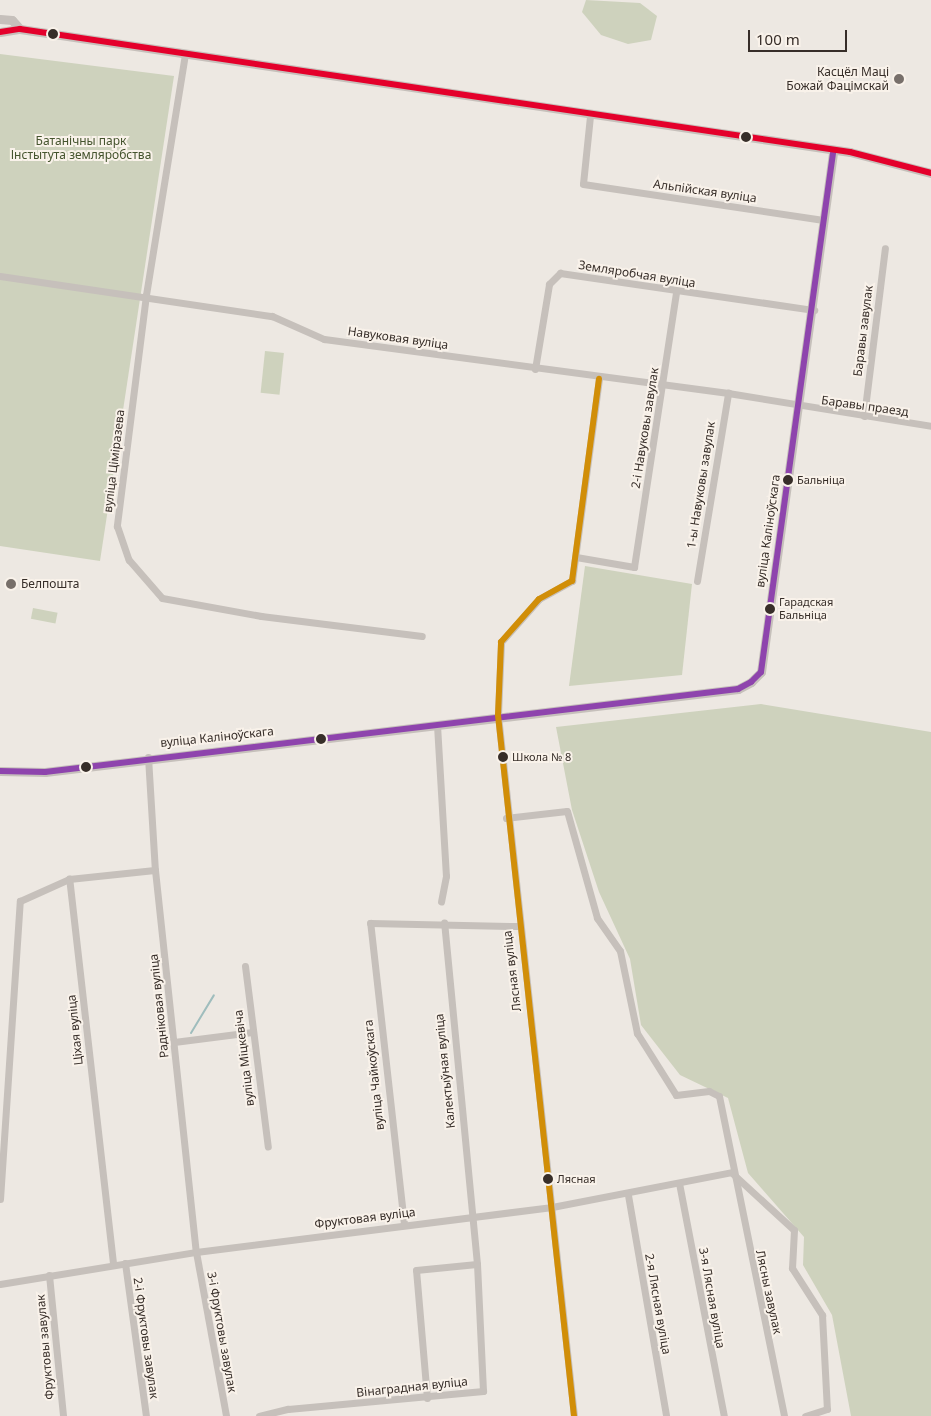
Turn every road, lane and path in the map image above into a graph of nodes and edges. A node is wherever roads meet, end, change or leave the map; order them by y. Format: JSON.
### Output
{"nodes":[{"id":1,"x":0,"y":19,"type":"edge"},
{"id":2,"x":20,"y":29,"type":"junction"},
{"id":3,"x":0,"y":32,"type":"edge"},
{"id":4,"x":185,"y":54,"type":"junction"},
{"id":5,"x":590,"y":116,"type":"junction"},
{"id":6,"x":833,"y":153,"type":"junction"},
{"id":7,"x":931,"y":173,"type":"edge"},
{"id":8,"x":823,"y":220,"type":"junction"},
{"id":9,"x":885,"y":248,"type":"dead end"},
{"id":10,"x":0,"y":276,"type":"edge"},
{"id":11,"x":676,"y":292,"type":"junction"},
{"id":12,"x":146,"y":295,"type":"junction"},
{"id":13,"x":814,"y":310,"type":"junction"},
{"id":14,"x":535,"y":369,"type":"junction"},
{"id":15,"x":599,"y":379,"type":"junction"},
{"id":16,"x":663,"y":386,"type":"junction"},
{"id":17,"x":728,"y":393,"type":"junction"},
{"id":18,"x":796,"y":406,"type":"junction"},
{"id":19,"x":864,"y":416,"type":"junction"},
{"id":20,"x":931,"y":426,"type":"edge"},
{"id":21,"x":576,"y":557,"type":"junction"},
{"id":22,"x":697,"y":581,"type":"dead end"},
{"id":23,"x":422,"y":636,"type":"dead end"},
{"id":24,"x":498,"y":716,"type":"junction"},
{"id":25,"x":437,"y":725,"type":"junction"},
{"id":26,"x":148,"y":757,"type":"junction"},
{"id":27,"x":0,"y":771,"type":"edge"},
{"id":28,"x":506,"y":818,"type":"junction"},
{"id":29,"x":155,"y":870,"type":"junction"},
{"id":30,"x":70,"y":879,"type":"junction"},
{"id":31,"x":441,"y":902,"type":"dead end"},
{"id":32,"x":444,"y":923,"type":"junction"},
{"id":33,"x":518,"y":926,"type":"junction"},
{"id":34,"x":245,"y":966,"type":"dead end"},
{"id":35,"x":252,"y":1032,"type":"junction"},
{"id":36,"x":174,"y":1042,"type":"junction"},
{"id":37,"x":268,"y":1147,"type":"dead end"},
{"id":38,"x":732,"y":1172,"type":"junction"},
{"id":39,"x":679,"y":1183,"type":"junction"},
{"id":40,"x":628,"y":1195,"type":"junction"},
{"id":41,"x":0,"y":1199,"type":"edge"},
{"id":42,"x":552,"y":1207,"type":"junction"},
{"id":43,"x":473,"y":1217,"type":"junction"},
{"id":44,"x":404,"y":1224,"type":"junction"},
{"id":45,"x":196,"y":1252,"type":"junction"},
{"id":46,"x":125,"y":1263,"type":"junction"},
{"id":47,"x":114,"y":1264,"type":"junction"},
{"id":48,"x":477,"y":1264,"type":"junction"},
{"id":49,"x":49,"y":1275,"type":"junction"},
{"id":50,"x":0,"y":1284,"type":"edge"},
{"id":51,"x":427,"y":1398,"type":"junction"},
{"id":52,"x":63,"y":1416,"type":"edge"},
{"id":53,"x":146,"y":1416,"type":"edge"},
{"id":54,"x":226,"y":1416,"type":"edge"},
{"id":55,"x":259,"y":1416,"type":"edge"},
{"id":56,"x":574,"y":1416,"type":"edge"},
{"id":57,"x":666,"y":1416,"type":"edge"},
{"id":58,"x":724,"y":1416,"type":"edge"},
{"id":59,"x":784,"y":1416,"type":"edge"},
{"id":60,"x":806,"y":1416,"type":"edge"}],
"edges":[{"from":1,"to":2,"type":"street"},
{"from":2,"to":3,"type":"street"},
{"from":2,"to":4,"type":"street"},
{"from":4,"to":5,"type":"street"},
{"from":4,"to":12,"type":"street","name":"вуліца Ціміразева"},
{"from":5,"to":6,"type":"street"},
{"from":5,"to":8,"type":"street","name":"Альпійская вуліца"},
{"from":6,"to":7,"type":"street"},
{"from":6,"to":8,"type":"street","name":"вуліца Каліноўскага"},
{"from":8,"to":13,"type":"street","name":"вуліца Каліноўскага"},
{"from":9,"to":19,"type":"street","name":"Баравы завулак"},
{"from":10,"to":12,"type":"street","name":"Навуковая вуліца"},
{"from":11,"to":13,"type":"street","name":"Земляробчая вуліца"},
{"from":11,"to":14,"type":"street","name":"Земляробчая вуліца"},
{"from":11,"to":16,"type":"street","name":"2-і Навуковы завулак"},
{"from":12,"to":14,"type":"street","name":"Навуковая вуліца"},
{"from":12,"to":23,"type":"street","name":"вуліца Ціміразева"},
{"from":13,"to":18,"type":"street","name":"вуліца Каліноўскага"},
{"from":14,"to":15,"type":"street","name":"Навуковая вуліца"},
{"from":15,"to":16,"type":"street","name":"Навуковая вуліца"},
{"from":15,"to":21,"type":"street"},
{"from":16,"to":17,"type":"street","name":"Навуковая вуліца"},
{"from":16,"to":21,"type":"street","name":"2-і Навуковы завулак"},
{"from":17,"to":18,"type":"street","name":"Навуковая вуліца"},
{"from":17,"to":22,"type":"street","name":"1-ы Навуковы завулак"},
{"from":18,"to":19,"type":"street","name":"Баравы праезд"},
{"from":18,"to":24,"type":"street","name":"вуліца Каліноўскага"},
{"from":19,"to":20,"type":"street","name":"Баравы праезд"},
{"from":21,"to":24,"type":"street","name":"Лясная вуліца"},
{"from":24,"to":25,"type":"street","name":"вуліца Каліноўскага"},
{"from":24,"to":28,"type":"street","name":"Лясная вуліца"},
{"from":25,"to":26,"type":"street","name":"вуліца Каліноўскага"},
{"from":25,"to":31,"type":"street"},
{"from":26,"to":27,"type":"street","name":"вуліца Каліноўскага"},
{"from":26,"to":29,"type":"street","name":"Радніковая вуліца"},
{"from":28,"to":33,"type":"street","name":"Лясная вуліца"},
{"from":28,"to":38,"type":"street","name":"Лясны завулак"},
{"from":29,"to":30,"type":"street"},
{"from":29,"to":36,"type":"street","name":"Радніковая вуліца"},
{"from":30,"to":41,"type":"street"},
{"from":30,"to":47,"type":"street","name":"Ціхая вуліца"},
{"from":32,"to":33,"type":"street"},
{"from":32,"to":43,"type":"street","name":"Калектыўная вуліца"},
{"from":32,"to":44,"type":"street","name":"вуліца Чайкоўскага"},
{"from":33,"to":42,"type":"street","name":"Лясная вуліца"},
{"from":34,"to":35,"type":"street","name":"вуліца Міцкевіча"},
{"from":35,"to":36,"type":"street"},
{"from":35,"to":37,"type":"street","name":"вуліца Міцкевіча"},
{"from":36,"to":45,"type":"street","name":"Радніковая вуліца"},
{"from":38,"to":39,"type":"street","name":"Фруктовая вуліца"},
{"from":38,"to":59,"type":"street","name":"Лясны завулак"},
{"from":38,"to":60,"type":"street"},
{"from":39,"to":40,"type":"street","name":"Фруктовая вуліца"},
{"from":39,"to":58,"type":"street","name":"3-я Лясная вуліца"},
{"from":40,"to":42,"type":"street","name":"Фруктовая вуліца"},
{"from":40,"to":57,"type":"street","name":"2-я Лясная вуліца"},
{"from":42,"to":43,"type":"street","name":"Фруктовая вуліца"},
{"from":42,"to":56,"type":"street","name":"Лясная вуліца"},
{"from":43,"to":44,"type":"street","name":"Фруктовая вуліца"},
{"from":43,"to":48,"type":"street","name":"Вінаградная вуліца"},
{"from":44,"to":45,"type":"street","name":"Фруктовая вуліца"},
{"from":45,"to":46,"type":"street","name":"Фруктовая вуліца"},
{"from":45,"to":54,"type":"street","name":"3-і Фруктовы завулак"},
{"from":46,"to":47,"type":"street","name":"Фруктовая вуліца"},
{"from":46,"to":53,"type":"street","name":"2-і Фруктовы завулак"},
{"from":47,"to":49,"type":"street","name":"Фруктовая вуліца"},
{"from":48,"to":51,"type":"street","name":"Вінаградная вуліца"},
{"from":48,"to":51,"type":"street"},
{"from":49,"to":50,"type":"street","name":"Фруктовая вуліца"},
{"from":49,"to":52,"type":"street","name":"Фруктовы завулак"},
{"from":51,"to":55,"type":"street","name":"Вінаградная вуліца"}]}
